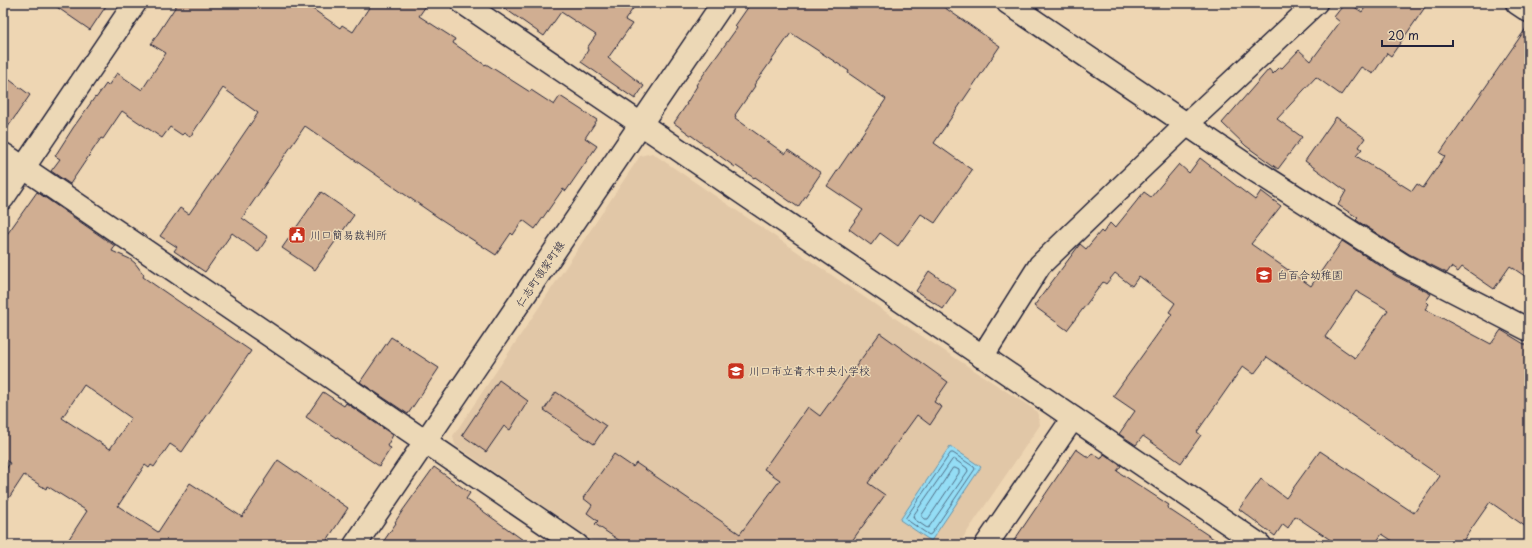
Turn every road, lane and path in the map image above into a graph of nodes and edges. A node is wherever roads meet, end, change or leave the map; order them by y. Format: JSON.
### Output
{"nodes":[{"id":1,"x":135,"y":3,"type":"edge"},
{"id":2,"x":463,"y":3,"type":"edge"},
{"id":3,"x":723,"y":3,"type":"edge"},
{"id":4,"x":1316,"y":3,"type":"edge"},
{"id":5,"x":1517,"y":3,"type":"edge"},
{"id":6,"x":1014,"y":5,"type":"edge"},
{"id":7,"x":1529,"y":11,"type":"edge"},
{"id":8,"x":642,"y":124,"type":"junction"},
{"id":9,"x":1187,"y":124,"type":"junction"},
{"id":10,"x":3,"y":154,"type":"edge"},
{"id":11,"x":24,"y":168,"type":"junction"},
{"id":12,"x":3,"y":198,"type":"edge"},
{"id":13,"x":1529,"y":330,"type":"edge"},
{"id":14,"x":982,"y":357,"type":"junction"},
{"id":15,"x":1073,"y":418,"type":"junction"},
{"id":16,"x":425,"y":442,"type":"junction"},
{"id":17,"x":355,"y":545,"type":"edge"},
{"id":18,"x":577,"y":545,"type":"edge"},
{"id":19,"x":986,"y":545,"type":"edge"},
{"id":20,"x":1260,"y":545,"type":"edge"}],
"edges":[{"from":1,"to":11,"type":"street"},
{"from":2,"to":8,"type":"street"},
{"from":3,"to":8,"type":"street","name":"仁志町領家町線"},
{"from":4,"to":9,"type":"street"},
{"from":5,"to":7,"type":"street"},
{"from":6,"to":9,"type":"street"},
{"from":8,"to":14,"type":"street"},
{"from":8,"to":16,"type":"street","name":"仁志町領家町線"},
{"from":9,"to":13,"type":"street"},
{"from":9,"to":14,"type":"street"},
{"from":10,"to":11,"type":"street"},
{"from":11,"to":12,"type":"street"},
{"from":11,"to":16,"type":"street"},
{"from":14,"to":15,"type":"street"},
{"from":15,"to":19,"type":"street"},
{"from":15,"to":20,"type":"street"},
{"from":16,"to":17,"type":"street","name":"仁志町領家町線"},
{"from":16,"to":18,"type":"street"}]}
